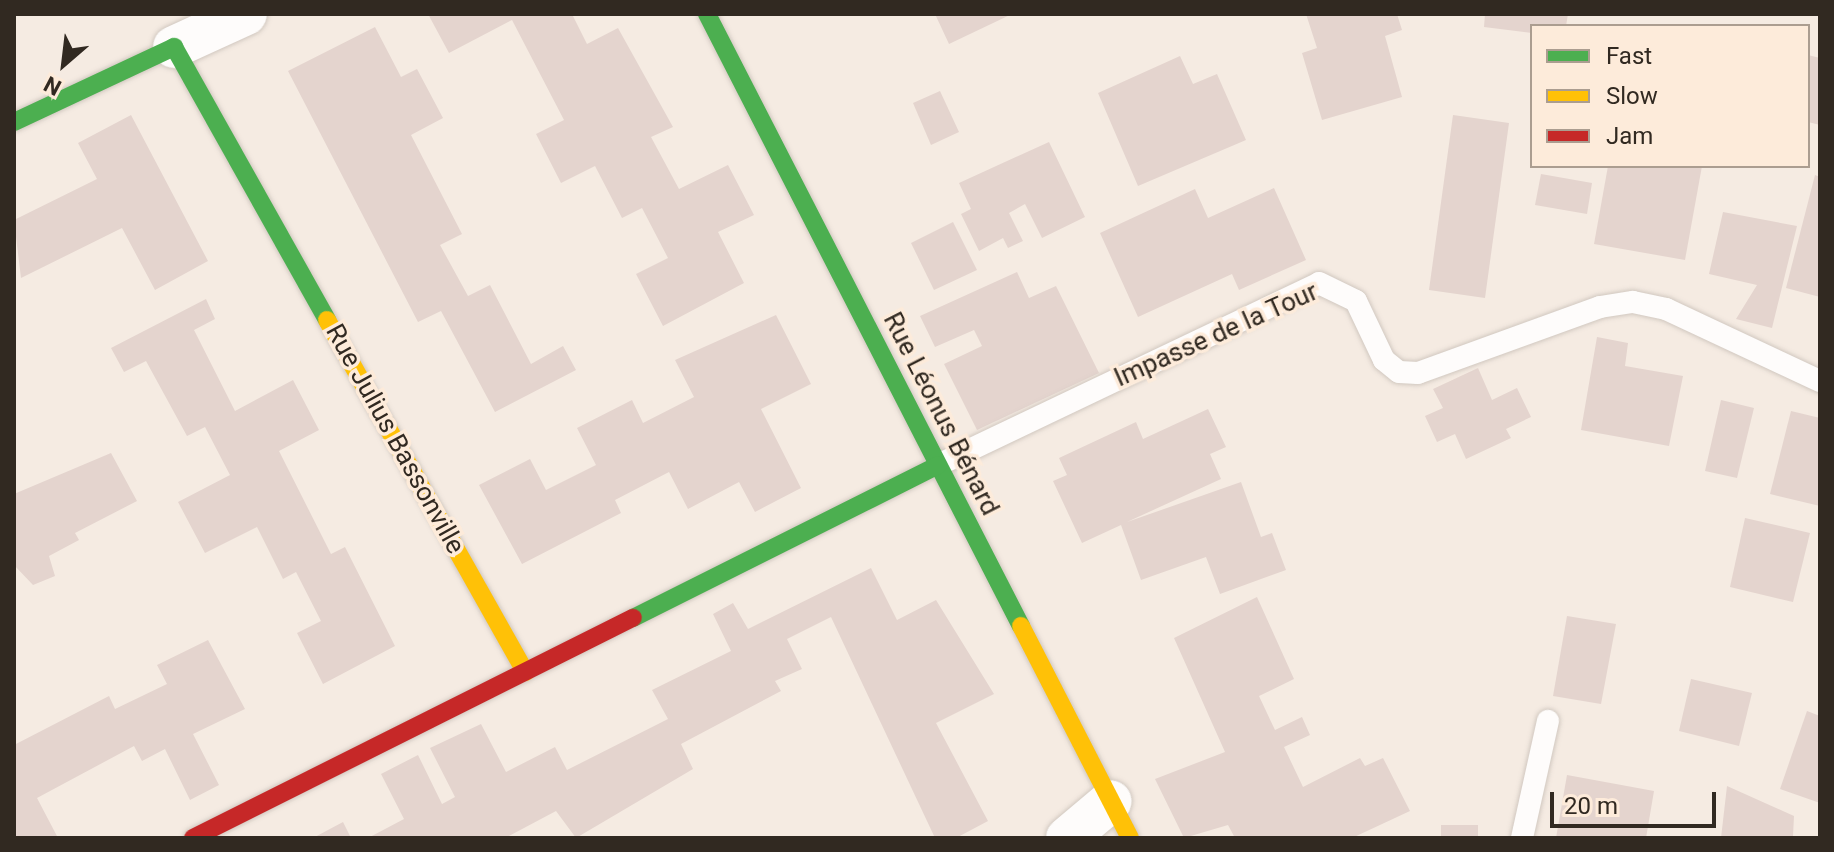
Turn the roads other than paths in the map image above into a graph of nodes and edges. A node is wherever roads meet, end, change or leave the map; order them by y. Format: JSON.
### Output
{"nodes":[{"id":1,"x":246,"y":14,"type":"edge"},
{"id":2,"x":707,"y":14,"type":"edge"},
{"id":3,"x":174,"y":47,"type":"junction"},
{"id":4,"x":14,"y":122,"type":"edge"},
{"id":5,"x":1820,"y":381,"type":"edge"},
{"id":6,"x":938,"y":465,"type":"junction"},
{"id":7,"x":525,"y":672,"type":"junction"},
{"id":8,"x":1548,"y":721,"type":"dead end"},
{"id":9,"x":1111,"y":801,"type":"junction"},
{"id":10,"x":208,"y":835,"type":"edge"},
{"id":11,"x":1067,"y":838,"type":"edge"},
{"id":12,"x":1130,"y":838,"type":"edge"},
{"id":13,"x":1522,"y":838,"type":"edge"}],
"edges":[{"from":1,"to":3,"type":"street"},
{"from":2,"to":6,"type":"street","name":"Rue Léonus Bénard"},
{"from":3,"to":4,"type":"street"},
{"from":3,"to":7,"type":"street","name":"Rue Julius Bassonville"},
{"from":5,"to":6,"type":"lane","name":"Impasse de la Tour"},
{"from":6,"to":7,"type":"street"},
{"from":6,"to":9,"type":"street","name":"Rue Léonus Bénard"},
{"from":7,"to":10,"type":"street"},
{"from":8,"to":13,"type":"lane"},
{"from":9,"to":11,"type":"street"},
{"from":9,"to":12,"type":"street","name":"Rue Léonus Bénard"}]}
